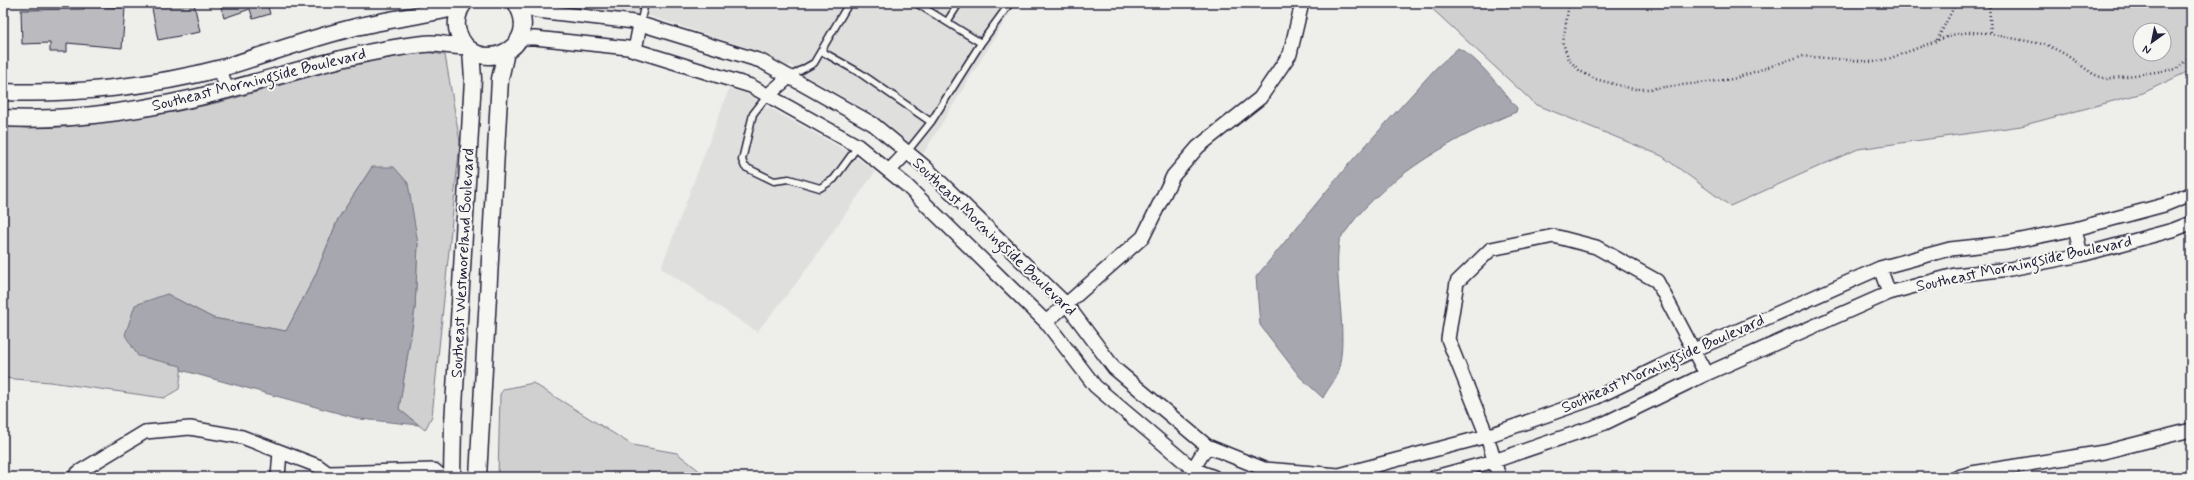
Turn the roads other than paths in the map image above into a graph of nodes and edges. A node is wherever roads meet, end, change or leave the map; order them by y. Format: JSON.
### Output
{"nodes":[{"id":1,"x":645,"y":3,"type":"edge"},
{"id":2,"x":849,"y":3,"type":"edge"},
{"id":3,"x":916,"y":3,"type":"edge"},
{"id":4,"x":959,"y":3,"type":"edge"},
{"id":5,"x":1010,"y":3,"type":"edge"},
{"id":6,"x":1302,"y":3,"type":"edge"},
{"id":7,"x":463,"y":4,"type":"edge"},
{"id":8,"x":516,"y":4,"type":"edge"},
{"id":9,"x":947,"y":22,"type":"junction"},
{"id":10,"x":640,"y":24,"type":"junction"},
{"id":11,"x":520,"y":38,"type":"junction"},
{"id":12,"x":981,"y":43,"type":"junction"},
{"id":13,"x":468,"y":48,"type":"junction"},
{"id":14,"x":635,"y":50,"type":"junction"},
{"id":15,"x":821,"y":51,"type":"junction"},
{"id":16,"x":506,"y":52,"type":"junction"},
{"id":17,"x":220,"y":68,"type":"junction"},
{"id":18,"x":789,"y":77,"type":"junction"},
{"id":19,"x":226,"y":90,"type":"junction"},
{"id":20,"x":3,"y":92,"type":"edge"},
{"id":21,"x":767,"y":96,"type":"junction"},
{"id":22,"x":3,"y":118,"type":"edge"},
{"id":23,"x":931,"y":122,"type":"junction"},
{"id":24,"x":858,"y":146,"type":"junction"},
{"id":25,"x":907,"y":152,"type":"junction"},
{"id":26,"x":888,"y":171,"type":"junction"},
{"id":27,"x":2191,"y":194,"type":"edge"},
{"id":28,"x":2191,"y":223,"type":"edge"},
{"id":29,"x":2075,"y":229,"type":"junction"},
{"id":30,"x":2081,"y":255,"type":"junction"},
{"id":31,"x":1880,"y":268,"type":"junction"},
{"id":32,"x":1889,"y":294,"type":"junction"},
{"id":33,"x":1067,"y":305,"type":"junction"},
{"id":34,"x":1046,"y":322,"type":"junction"},
{"id":35,"x":1694,"y":350,"type":"junction"},
{"id":36,"x":1706,"y":374,"type":"junction"},
{"id":37,"x":2191,"y":430,"type":"edge"},
{"id":38,"x":1487,"y":436,"type":"junction"},
{"id":39,"x":1207,"y":446,"type":"junction"},
{"id":40,"x":280,"y":452,"type":"junction"},
{"id":41,"x":1494,"y":461,"type":"junction"},
{"id":42,"x":1193,"y":469,"type":"junction"},
{"id":43,"x":331,"y":475,"type":"edge"},
{"id":44,"x":74,"y":477,"type":"edge"},
{"id":45,"x":278,"y":477,"type":"edge"},
{"id":46,"x":442,"y":477,"type":"edge"},
{"id":47,"x":452,"y":477,"type":"edge"},
{"id":48,"x":478,"y":477,"type":"edge"},
{"id":49,"x":1214,"y":477,"type":"edge"},
{"id":50,"x":1435,"y":477,"type":"edge"},
{"id":51,"x":1499,"y":477,"type":"edge"},
{"id":52,"x":1958,"y":477,"type":"edge"}],
"edges":[{"from":1,"to":10,"type":"lane"},
{"from":2,"to":15,"type":"lane"},
{"from":3,"to":9,"type":"lane"},
{"from":4,"to":9,"type":"lane"},
{"from":5,"to":12,"type":"lane"},
{"from":6,"to":33,"type":"street"},
{"from":7,"to":13,"type":"street"},
{"from":7,"to":17,"type":"street","name":"Southeast Morningside Boulevard"},
{"from":8,"to":10,"type":"street","name":"Southeast Morningside Boulevard"},
{"from":8,"to":11,"type":"street"},
{"from":9,"to":12,"type":"lane"},
{"from":10,"to":14,"type":"street"},
{"from":10,"to":18,"type":"street","name":"Southeast Morningside Boulevard"},
{"from":11,"to":14,"type":"street","name":"Southeast Morningside Boulevard"},
{"from":11,"to":16,"type":"street"},
{"from":12,"to":23,"type":"lane"},
{"from":13,"to":16,"type":"street"},
{"from":13,"to":19,"type":"street","name":"Southeast Morningside Boulevard"},
{"from":13,"to":47,"type":"street","name":"Southeast Westmoreland Boulevard"},
{"from":14,"to":21,"type":"street","name":"Southeast Morningside Boulevard"},
{"from":15,"to":18,"type":"lane"},
{"from":15,"to":23,"type":"lane"},
{"from":16,"to":48,"type":"street","name":"Southeast Westmoreland Boulevard"},
{"from":17,"to":19,"type":"street"},
{"from":17,"to":20,"type":"street","name":"Southeast Morningside Boulevard"},
{"from":18,"to":21,"type":"street"},
{"from":18,"to":25,"type":"street","name":"Southeast Morningside Boulevard"},
{"from":19,"to":22,"type":"street","name":"Southeast Morningside Boulevard"},
{"from":21,"to":24,"type":"street","name":"Southeast Morningside Boulevard"},
{"from":21,"to":24,"type":"lane"},
{"from":23,"to":25,"type":"lane"},
{"from":24,"to":26,"type":"street","name":"Southeast Morningside Boulevard"},
{"from":25,"to":26,"type":"street"},
{"from":25,"to":33,"type":"street","name":"Southeast Morningside Boulevard"},
{"from":26,"to":34,"type":"street","name":"Southeast Morningside Boulevard"},
{"from":27,"to":29,"type":"street","name":"Southeast Morningside Boulevard"},
{"from":28,"to":30,"type":"street","name":"Southeast Morningside Boulevard"},
{"from":29,"to":30,"type":"street"},
{"from":29,"to":31,"type":"street","name":"Southeast Morningside Boulevard"},
{"from":30,"to":32,"type":"street","name":"Southeast Morningside Boulevard"},
{"from":31,"to":32,"type":"street"},
{"from":31,"to":35,"type":"street","name":"Southeast Morningside Boulevard"},
{"from":32,"to":36,"type":"street","name":"Southeast Morningside Boulevard"},
{"from":33,"to":34,"type":"street"},
{"from":33,"to":39,"type":"street","name":"Southeast Morningside Boulevard"},
{"from":34,"to":42,"type":"street","name":"Southeast Morningside Boulevard"},
{"from":35,"to":36,"type":"street"},
{"from":35,"to":38,"type":"street","name":"Southeast Morningside Boulevard"},
{"from":35,"to":38,"type":"street"},
{"from":36,"to":41,"type":"street","name":"Southeast Morningside Boulevard"},
{"from":37,"to":52,"type":"street"},
{"from":38,"to":39,"type":"street","name":"Southeast Morningside Boulevard"},
{"from":38,"to":41,"type":"street"},
{"from":39,"to":42,"type":"street"},
{"from":40,"to":43,"type":"street"},
{"from":40,"to":44,"type":"street"},
{"from":40,"to":45,"type":"street"},
{"from":41,"to":50,"type":"street","name":"Southeast Morningside Boulevard"},
{"from":41,"to":51,"type":"street"},
{"from":42,"to":49,"type":"street","name":"Southeast Morningside Boulevard"},
{"from":43,"to":46,"type":"street"}]}
